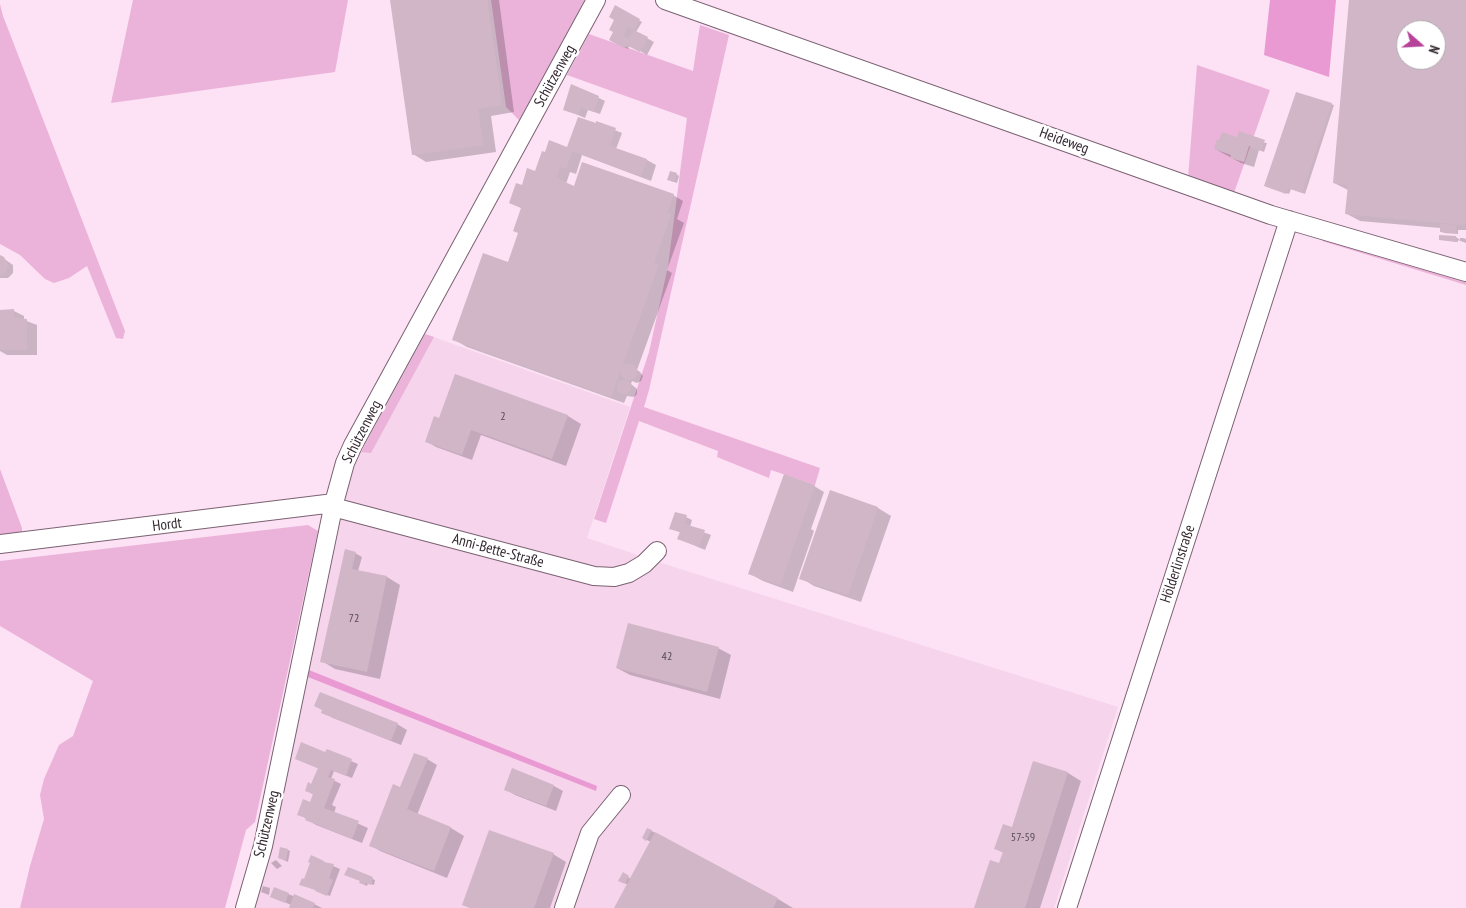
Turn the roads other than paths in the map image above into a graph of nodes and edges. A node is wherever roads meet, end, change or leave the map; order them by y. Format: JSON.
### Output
{"nodes":[{"id":1,"x":596,"y":0,"type":"edge"},
{"id":2,"x":665,"y":0,"type":"edge"},
{"id":3,"x":1290,"y":220,"type":"junction"},
{"id":4,"x":1466,"y":272,"type":"edge"},
{"id":5,"x":333,"y":505,"type":"junction"},
{"id":6,"x":0,"y":544,"type":"edge"},
{"id":7,"x":657,"y":551,"type":"dead end"},
{"id":8,"x":621,"y":795,"type":"dead end"},
{"id":9,"x":245,"y":908,"type":"edge"},
{"id":10,"x":564,"y":908,"type":"edge"},
{"id":11,"x":1067,"y":908,"type":"edge"}],
"edges":[{"from":1,"to":5,"type":"street","name":"Schützenweg"},
{"from":2,"to":3,"type":"street","name":"Heideweg"},
{"from":3,"to":4,"type":"street","name":"Heideweg"},
{"from":3,"to":11,"type":"street","name":"Hölderlinstraße"},
{"from":5,"to":6,"type":"street","name":"Hordt"},
{"from":5,"to":7,"type":"street","name":"Anni-Bette-Straße"},
{"from":5,"to":9,"type":"street","name":"Schützenweg"},
{"from":8,"to":10,"type":"street"}]}
